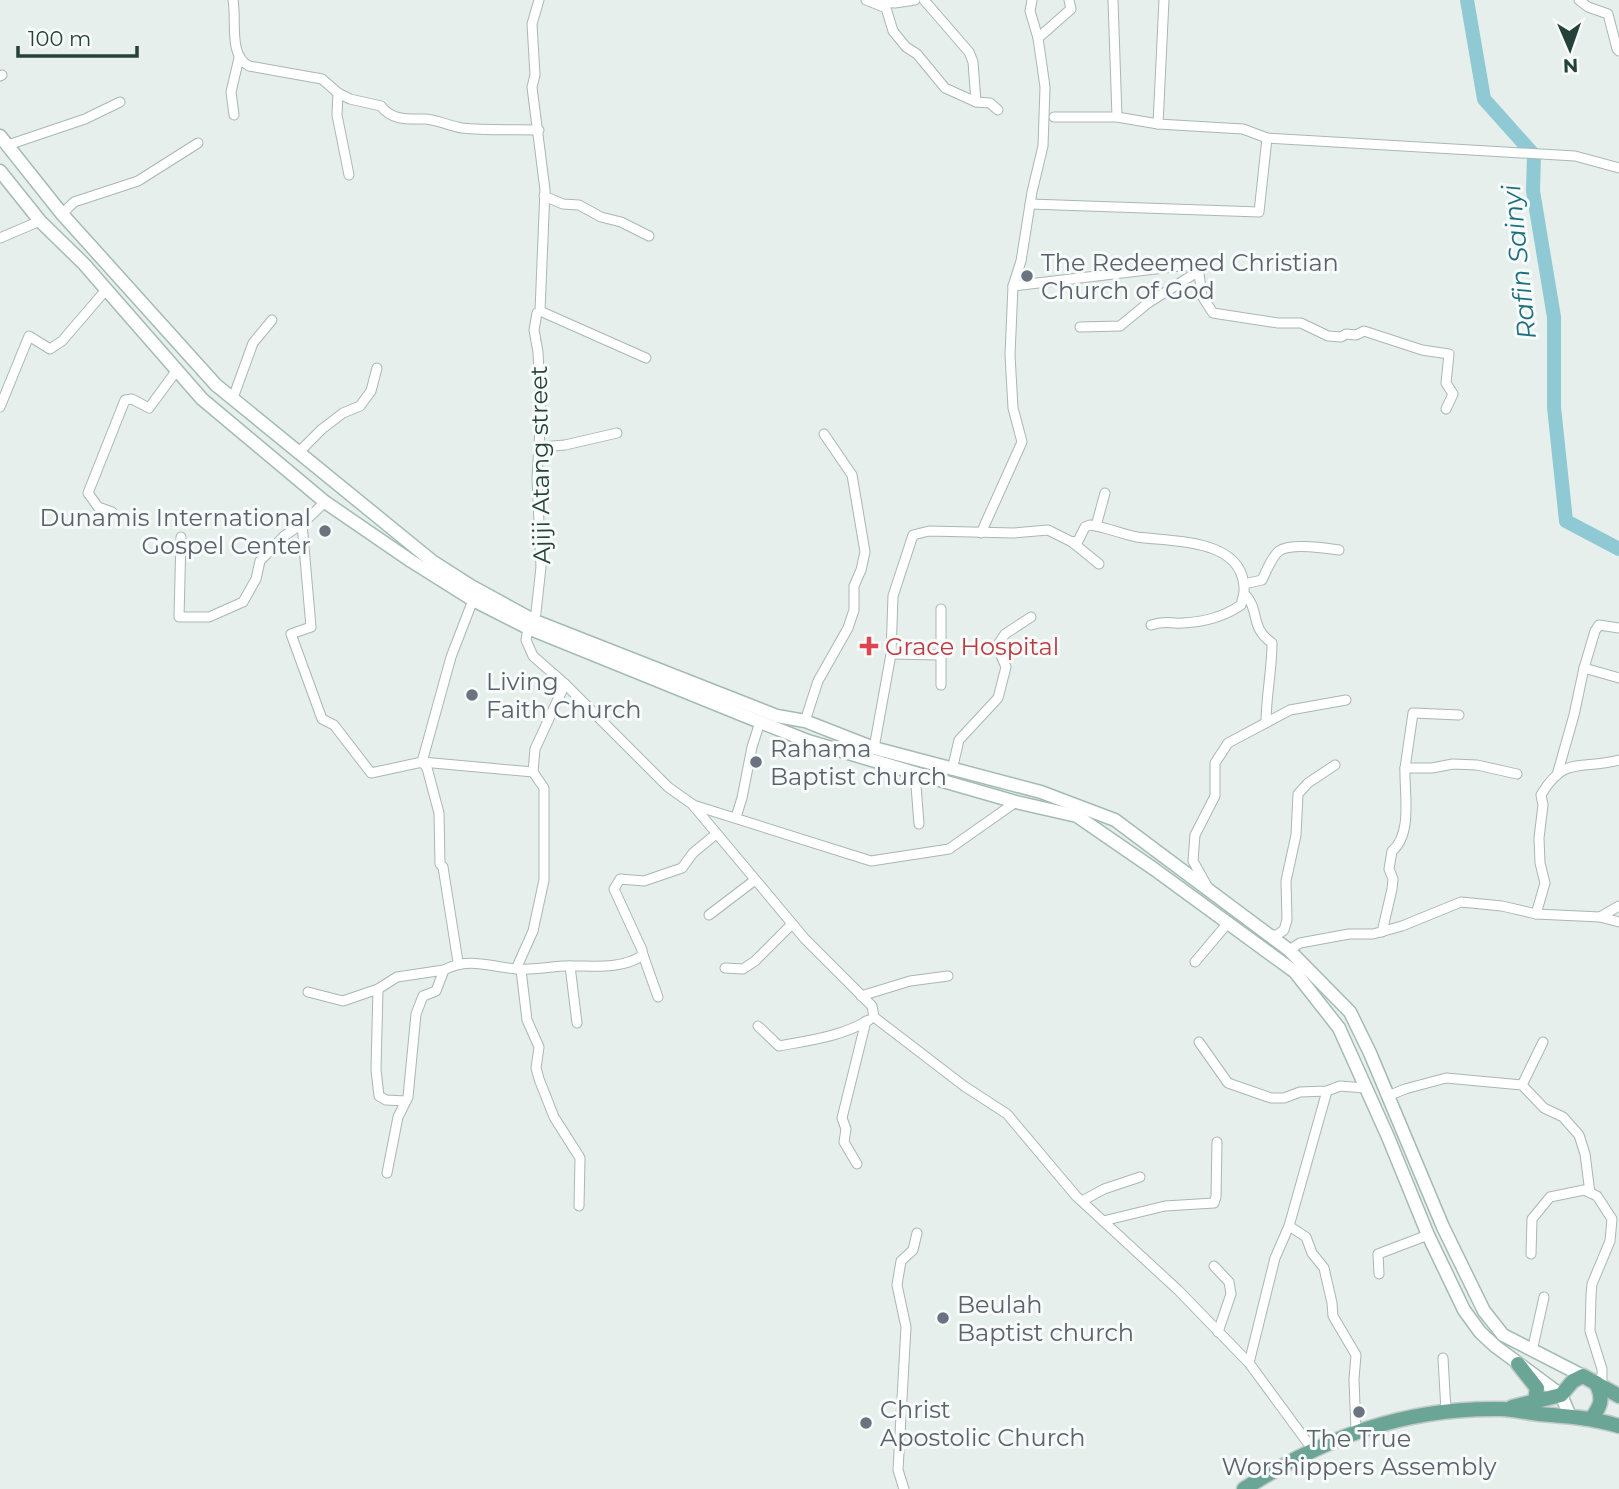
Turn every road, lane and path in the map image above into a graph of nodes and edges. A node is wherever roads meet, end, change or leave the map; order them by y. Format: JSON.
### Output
{"nodes":[{"id":1,"x":233,"y":0,"type":"edge"},
{"id":2,"x":538,"y":0,"type":"edge"},
{"id":3,"x":864,"y":0,"type":"edge"},
{"id":4,"x":915,"y":0,"type":"edge"},
{"id":5,"x":924,"y":0,"type":"edge"},
{"id":6,"x":1032,"y":0,"type":"edge"},
{"id":7,"x":1069,"y":0,"type":"edge"},
{"id":8,"x":1113,"y":0,"type":"edge"},
{"id":9,"x":1164,"y":0,"type":"edge"},
{"id":10,"x":1579,"y":0,"type":"edge"},
{"id":11,"x":1038,"y":38,"type":"junction"},
{"id":12,"x":1619,"y":51,"type":"edge"},
{"id":13,"x":239,"y":58,"type":"junction"},
{"id":14,"x":338,"y":93,"type":"junction"},
{"id":15,"x":120,"y":102,"type":"dead end"},
{"id":16,"x":976,"y":102,"type":"junction"},
{"id":17,"x":998,"y":110,"type":"dead end"},
{"id":18,"x":234,"y":115,"type":"dead end"},
{"id":19,"x":1054,"y":117,"type":"dead end"},
{"id":20,"x":1117,"y":117,"type":"junction"},
{"id":21,"x":1158,"y":124,"type":"junction"},
{"id":22,"x":539,"y":130,"type":"junction"},
{"id":23,"x":1267,"y":138,"type":"junction"},
{"id":24,"x":4,"y":140,"type":"edge"},
{"id":25,"x":198,"y":143,"type":"dead end"},
{"id":26,"x":1619,"y":168,"type":"edge"},
{"id":27,"x":0,"y":172,"type":"edge"},
{"id":28,"x":349,"y":174,"type":"dead end"},
{"id":29,"x":544,"y":196,"type":"junction"},
{"id":30,"x":1030,"y":204,"type":"junction"},
{"id":31,"x":62,"y":214,"type":"junction"},
{"id":32,"x":40,"y":221,"type":"junction"},
{"id":33,"x":649,"y":236,"type":"dead end"},
{"id":34,"x":0,"y":237,"type":"edge"},
{"id":35,"x":1199,"y":271,"type":"junction"},
{"id":36,"x":1013,"y":286,"type":"junction"},
{"id":37,"x":105,"y":290,"type":"junction"},
{"id":38,"x":540,"y":311,"type":"junction"},
{"id":39,"x":272,"y":320,"type":"dead end"},
{"id":40,"x":1080,"y":327,"type":"dead end"},
{"id":41,"x":646,"y":358,"type":"dead end"},
{"id":42,"x":377,"y":368,"type":"dead end"},
{"id":43,"x":177,"y":370,"type":"junction"},
{"id":44,"x":233,"y":398,"type":"junction"},
{"id":45,"x":0,"y":407,"type":"edge"},
{"id":46,"x":1446,"y":409,"type":"dead end"},
{"id":47,"x":617,"y":433,"type":"dead end"},
{"id":48,"x":824,"y":434,"type":"dead end"},
{"id":49,"x":541,"y":447,"type":"junction"},
{"id":50,"x":299,"y":452,"type":"junction"},
{"id":51,"x":1105,"y":492,"type":"dead end"},
{"id":52,"x":325,"y":502,"type":"junction"},
{"id":53,"x":112,"y":512,"type":"dead end"},
{"id":54,"x":302,"y":524,"type":"junction"},
{"id":55,"x":1096,"y":526,"type":"junction"},
{"id":56,"x":981,"y":533,"type":"junction"},
{"id":57,"x":181,"y":537,"type":"dead end"},
{"id":58,"x":1072,"y":542,"type":"junction"},
{"id":59,"x":1339,"y":550,"type":"dead end"},
{"id":60,"x":1099,"y":564,"type":"dead end"},
{"id":61,"x":1244,"y":588,"type":"junction"},
{"id":62,"x":473,"y":600,"type":"junction"},
{"id":63,"x":941,"y":609,"type":"dead end"},
{"id":64,"x":1031,"y":617,"type":"dead end"},
{"id":65,"x":532,"y":625,"type":"junction"},
{"id":66,"x":1151,"y":625,"type":"dead end"},
{"id":67,"x":1619,"y":628,"type":"edge"},
{"id":68,"x":891,"y":654,"type":"junction"},
{"id":69,"x":940,"y":655,"type":"junction"},
{"id":70,"x":1584,"y":668,"type":"junction"},
{"id":71,"x":1619,"y":678,"type":"edge"},
{"id":72,"x":565,"y":684,"type":"junction"},
{"id":73,"x":941,"y":685,"type":"dead end"},
{"id":74,"x":1346,"y":700,"type":"dead end"},
{"id":75,"x":1459,"y":715,"type":"dead end"},
{"id":76,"x":805,"y":721,"type":"junction"},
{"id":77,"x":760,"y":722,"type":"junction"},
{"id":78,"x":1266,"y":723,"type":"junction"},
{"id":79,"x":874,"y":748,"type":"junction"},
{"id":80,"x":1619,"y":760,"type":"edge"},
{"id":81,"x":422,"y":762,"type":"junction"},
{"id":82,"x":1335,"y":765,"type":"dead end"},
{"id":83,"x":1405,"y":768,"type":"junction"},
{"id":84,"x":952,"y":770,"type":"junction"},
{"id":85,"x":533,"y":772,"type":"junction"},
{"id":86,"x":915,"y":773,"type":"junction"},
{"id":87,"x":1517,"y":774,"type":"dead end"},
{"id":88,"x":1557,"y":775,"type":"junction"},
{"id":89,"x":1016,"y":802,"type":"junction"},
{"id":90,"x":692,"y":804,"type":"junction"},
{"id":91,"x":736,"y":817,"type":"junction"},
{"id":92,"x":919,"y":824,"type":"dead end"},
{"id":93,"x":716,"y":834,"type":"junction"},
{"id":94,"x":755,"y":880,"type":"junction"},
{"id":95,"x":1213,"y":892,"type":"junction"},
{"id":96,"x":1619,"y":906,"type":"edge"},
{"id":97,"x":1536,"y":914,"type":"junction"},
{"id":98,"x":709,"y":915,"type":"dead end"},
{"id":99,"x":1600,"y":917,"type":"junction"},
{"id":100,"x":1619,"y":922,"type":"edge"},
{"id":101,"x":792,"y":924,"type":"junction"},
{"id":102,"x":1227,"y":924,"type":"junction"},
{"id":103,"x":1382,"y":932,"type":"junction"},
{"id":104,"x":1269,"y":936,"type":"junction"},
{"id":105,"x":1289,"y":950,"type":"junction"},
{"id":106,"x":643,"y":955,"type":"junction"},
{"id":107,"x":458,"y":962,"type":"junction"},
{"id":108,"x":1195,"y":962,"type":"dead end"},
{"id":109,"x":570,"y":966,"type":"junction"},
{"id":110,"x":725,"y":968,"type":"dead end"},
{"id":111,"x":444,"y":970,"type":"junction"},
{"id":112,"x":518,"y":970,"type":"junction"},
{"id":113,"x":948,"y":976,"type":"dead end"},
{"id":114,"x":379,"y":989,"type":"junction"},
{"id":115,"x":308,"y":992,"type":"dead end"},
{"id":116,"x":862,"y":996,"type":"junction"},
{"id":117,"x":657,"y":998,"type":"dead end"},
{"id":118,"x":870,"y":1019,"type":"junction"},
{"id":119,"x":577,"y":1023,"type":"dead end"},
{"id":120,"x":758,"y":1026,"type":"dead end"},
{"id":121,"x":1199,"y":1042,"type":"dead end"},
{"id":122,"x":1543,"y":1042,"type":"dead end"},
{"id":123,"x":1522,"y":1085,"type":"junction"},
{"id":124,"x":1365,"y":1088,"type":"junction"},
{"id":125,"x":1327,"y":1091,"type":"junction"},
{"id":126,"x":1388,"y":1097,"type":"junction"},
{"id":127,"x":406,"y":1101,"type":"junction"},
{"id":128,"x":1217,"y":1142,"type":"dead end"},
{"id":129,"x":857,"y":1164,"type":"dead end"},
{"id":130,"x":387,"y":1173,"type":"dead end"},
{"id":131,"x":1140,"y":1177,"type":"dead end"},
{"id":132,"x":1591,"y":1194,"type":"junction"},
{"id":133,"x":1082,"y":1200,"type":"junction"},
{"id":134,"x":579,"y":1206,"type":"dead end"},
{"id":135,"x":1103,"y":1222,"type":"junction"},
{"id":136,"x":1289,"y":1226,"type":"junction"},
{"id":137,"x":917,"y":1233,"type":"dead end"},
{"id":138,"x":1428,"y":1235,"type":"junction"},
{"id":139,"x":1531,"y":1254,"type":"dead end"},
{"id":140,"x":1214,"y":1266,"type":"dead end"},
{"id":141,"x":1379,"y":1274,"type":"dead end"},
{"id":142,"x":1544,"y":1297,"type":"dead end"},
{"id":143,"x":1218,"y":1332,"type":"junction"},
{"id":144,"x":1532,"y":1351,"type":"junction"},
{"id":145,"x":1443,"y":1358,"type":"dead end"},
{"id":146,"x":1249,"y":1363,"type":"junction"},
{"id":147,"x":1518,"y":1364,"type":"junction"},
{"id":148,"x":1583,"y":1376,"type":"junction"},
{"id":149,"x":1599,"y":1385,"type":"junction"},
{"id":150,"x":1561,"y":1395,"type":"junction"},
{"id":151,"x":1619,"y":1396,"type":"edge"},
{"id":152,"x":1535,"y":1401,"type":"junction"},
{"id":153,"x":1504,"y":1409,"type":"junction"},
{"id":154,"x":1446,"y":1411,"type":"junction"},
{"id":155,"x":1570,"y":1416,"type":"junction"},
{"id":156,"x":1591,"y":1419,"type":"junction"},
{"id":157,"x":1619,"y":1426,"type":"edge"},
{"id":158,"x":1356,"y":1431,"type":"junction"},
{"id":159,"x":1313,"y":1450,"type":"junction"},
{"id":160,"x":904,"y":1489,"type":"edge"},
{"id":161,"x":1244,"y":1489,"type":"edge"}],
"edges":[{"from":1,"to":13,"type":"street"},
{"from":2,"to":22,"type":"street","name":"Ajiji Atang street"},
{"from":3,"to":4,"type":"street"},
{"from":3,"to":16,"type":"street"},
{"from":5,"to":16,"type":"street"},
{"from":6,"to":11,"type":"street"},
{"from":7,"to":11,"type":"street"},
{"from":8,"to":20,"type":"street"},
{"from":9,"to":21,"type":"street"},
{"from":10,"to":12,"type":"street"},
{"from":11,"to":30,"type":"street"},
{"from":13,"to":14,"type":"street"},
{"from":13,"to":18,"type":"street"},
{"from":14,"to":22,"type":"street"},
{"from":14,"to":28,"type":"street"},
{"from":15,"to":24,"type":"street"},
{"from":16,"to":17,"type":"street"},
{"from":19,"to":20,"type":"street"},
{"from":20,"to":21,"type":"street"},
{"from":21,"to":23,"type":"street"},
{"from":22,"to":29,"type":"street","name":"Ajiji Atang street"},
{"from":23,"to":26,"type":"street"},
{"from":23,"to":30,"type":"street"},
{"from":24,"to":31,"type":"main road"},
{"from":25,"to":31,"type":"street"},
{"from":27,"to":32,"type":"main road"},
{"from":29,"to":33,"type":"street"},
{"from":29,"to":38,"type":"street","name":"Ajiji Atang street"},
{"from":30,"to":36,"type":"street"},
{"from":31,"to":44,"type":"main road"},
{"from":32,"to":34,"type":"street"},
{"from":32,"to":37,"type":"main road"},
{"from":35,"to":36,"type":"street"},
{"from":35,"to":40,"type":"street"},
{"from":35,"to":46,"type":"street"},
{"from":36,"to":56,"type":"street"},
{"from":37,"to":43,"type":"main road"},
{"from":37,"to":45,"type":"street"},
{"from":38,"to":41,"type":"street"},
{"from":38,"to":49,"type":"street","name":"Ajiji Atang street"},
{"from":39,"to":44,"type":"street"},
{"from":42,"to":50,"type":"street"},
{"from":43,"to":52,"type":"main road"},
{"from":43,"to":53,"type":"street"},
{"from":44,"to":50,"type":"main road"},
{"from":47,"to":49,"type":"street"},
{"from":48,"to":76,"type":"street"},
{"from":49,"to":65,"type":"street","name":"Ajiji Atang street"},
{"from":50,"to":65,"type":"main road"},
{"from":51,"to":55,"type":"street"},
{"from":52,"to":54,"type":"street"},
{"from":52,"to":62,"type":"main road"},
{"from":54,"to":57,"type":"street"},
{"from":54,"to":81,"type":"street"},
{"from":55,"to":58,"type":"street"},
{"from":55,"to":61,"type":"street"},
{"from":56,"to":58,"type":"street"},
{"from":56,"to":68,"type":"street"},
{"from":58,"to":60,"type":"street"},
{"from":59,"to":61,"type":"street"},
{"from":61,"to":66,"type":"street"},
{"from":61,"to":78,"type":"street"},
{"from":62,"to":65,"type":"main road"},
{"from":62,"to":81,"type":"street"},
{"from":63,"to":69,"type":"street"},
{"from":64,"to":84,"type":"street"},
{"from":65,"to":72,"type":"street"},
{"from":65,"to":76,"type":"main road"},
{"from":65,"to":77,"type":"main road"},
{"from":67,"to":70,"type":"street"},
{"from":68,"to":69,"type":"street"},
{"from":68,"to":79,"type":"street"},
{"from":69,"to":73,"type":"street"},
{"from":70,"to":71,"type":"street"},
{"from":70,"to":88,"type":"street"},
{"from":72,"to":85,"type":"street"},
{"from":72,"to":90,"type":"street"},
{"from":74,"to":78,"type":"street"},
{"from":75,"to":83,"type":"street"},
{"from":76,"to":79,"type":"main road"},
{"from":77,"to":86,"type":"main road"},
{"from":77,"to":91,"type":"street"},
{"from":78,"to":95,"type":"street"},
{"from":79,"to":84,"type":"main road"},
{"from":80,"to":88,"type":"street"},
{"from":81,"to":85,"type":"street"},
{"from":81,"to":107,"type":"street"},
{"from":82,"to":104,"type":"street"},
{"from":83,"to":87,"type":"street"},
{"from":83,"to":103,"type":"street"},
{"from":84,"to":95,"type":"main road"},
{"from":85,"to":112,"type":"street"},
{"from":86,"to":89,"type":"main road"},
{"from":86,"to":92,"type":"street"},
{"from":88,"to":97,"type":"street"},
{"from":89,"to":91,"type":"street"},
{"from":89,"to":102,"type":"main road"},
{"from":90,"to":91,"type":"street"},
{"from":90,"to":93,"type":"street"},
{"from":93,"to":94,"type":"street"},
{"from":93,"to":106,"type":"street"},
{"from":94,"to":98,"type":"street"},
{"from":94,"to":101,"type":"street"},
{"from":95,"to":104,"type":"main road"},
{"from":96,"to":99,"type":"street"},
{"from":97,"to":99,"type":"street"},
{"from":97,"to":103,"type":"street"},
{"from":99,"to":100,"type":"street"},
{"from":101,"to":110,"type":"street"},
{"from":101,"to":116,"type":"street"},
{"from":102,"to":108,"type":"street"},
{"from":102,"to":124,"type":"main road"},
{"from":103,"to":105,"type":"street"},
{"from":104,"to":105,"type":"main road"},
{"from":105,"to":126,"type":"main road"},
{"from":106,"to":109,"type":"street"},
{"from":106,"to":117,"type":"street"},
{"from":107,"to":111,"type":"street"},
{"from":107,"to":112,"type":"street"},
{"from":109,"to":112,"type":"street"},
{"from":109,"to":119,"type":"street"},
{"from":111,"to":114,"type":"street"},
{"from":111,"to":127,"type":"street"},
{"from":112,"to":134,"type":"street"},
{"from":113,"to":116,"type":"street"},
{"from":114,"to":115,"type":"street"},
{"from":114,"to":127,"type":"street"},
{"from":116,"to":118,"type":"street"},
{"from":118,"to":120,"type":"street"},
{"from":118,"to":129,"type":"street"},
{"from":118,"to":133,"type":"street"},
{"from":121,"to":125,"type":"street"},
{"from":122,"to":123,"type":"street"},
{"from":123,"to":126,"type":"street"},
{"from":123,"to":132,"type":"street"},
{"from":124,"to":125,"type":"street"},
{"from":124,"to":138,"type":"main road"},
{"from":125,"to":136,"type":"street"},
{"from":126,"to":144,"type":"main road"},
{"from":127,"to":130,"type":"street"},
{"from":128,"to":135,"type":"street"},
{"from":131,"to":133,"type":"street"},
{"from":132,"to":139,"type":"street"},
{"from":132,"to":149,"type":"street"},
{"from":133,"to":135,"type":"street"},
{"from":135,"to":143,"type":"street"},
{"from":136,"to":146,"type":"street"},
{"from":136,"to":158,"type":"street"},
{"from":137,"to":160,"type":"street"},
{"from":138,"to":141,"type":"street"},
{"from":138,"to":147,"type":"main road"},
{"from":140,"to":143,"type":"street"},
{"from":142,"to":144,"type":"street"},
{"from":143,"to":146,"type":"street"},
{"from":144,"to":148,"type":"main road"},
{"from":145,"to":154,"type":"street"},
{"from":146,"to":159,"type":"street"},
{"from":147,"to":150,"type":"main road"},
{"from":147,"to":152,"type":"main road"},
{"from":148,"to":149,"type":"main road"},
{"from":148,"to":150,"type":"main road"},
{"from":149,"to":151,"type":"main road"},
{"from":149,"to":156,"type":"main road"},
{"from":150,"to":152,"type":"main road"},
{"from":150,"to":155,"type":"main road"},
{"from":152,"to":153,"type":"main road"},
{"from":153,"to":154,"type":"main road"},
{"from":153,"to":155,"type":"main road"},
{"from":154,"to":158,"type":"main road"},
{"from":155,"to":156,"type":"main road"},
{"from":156,"to":157,"type":"main road"},
{"from":158,"to":159,"type":"main road"},
{"from":159,"to":161,"type":"main road"}]}
